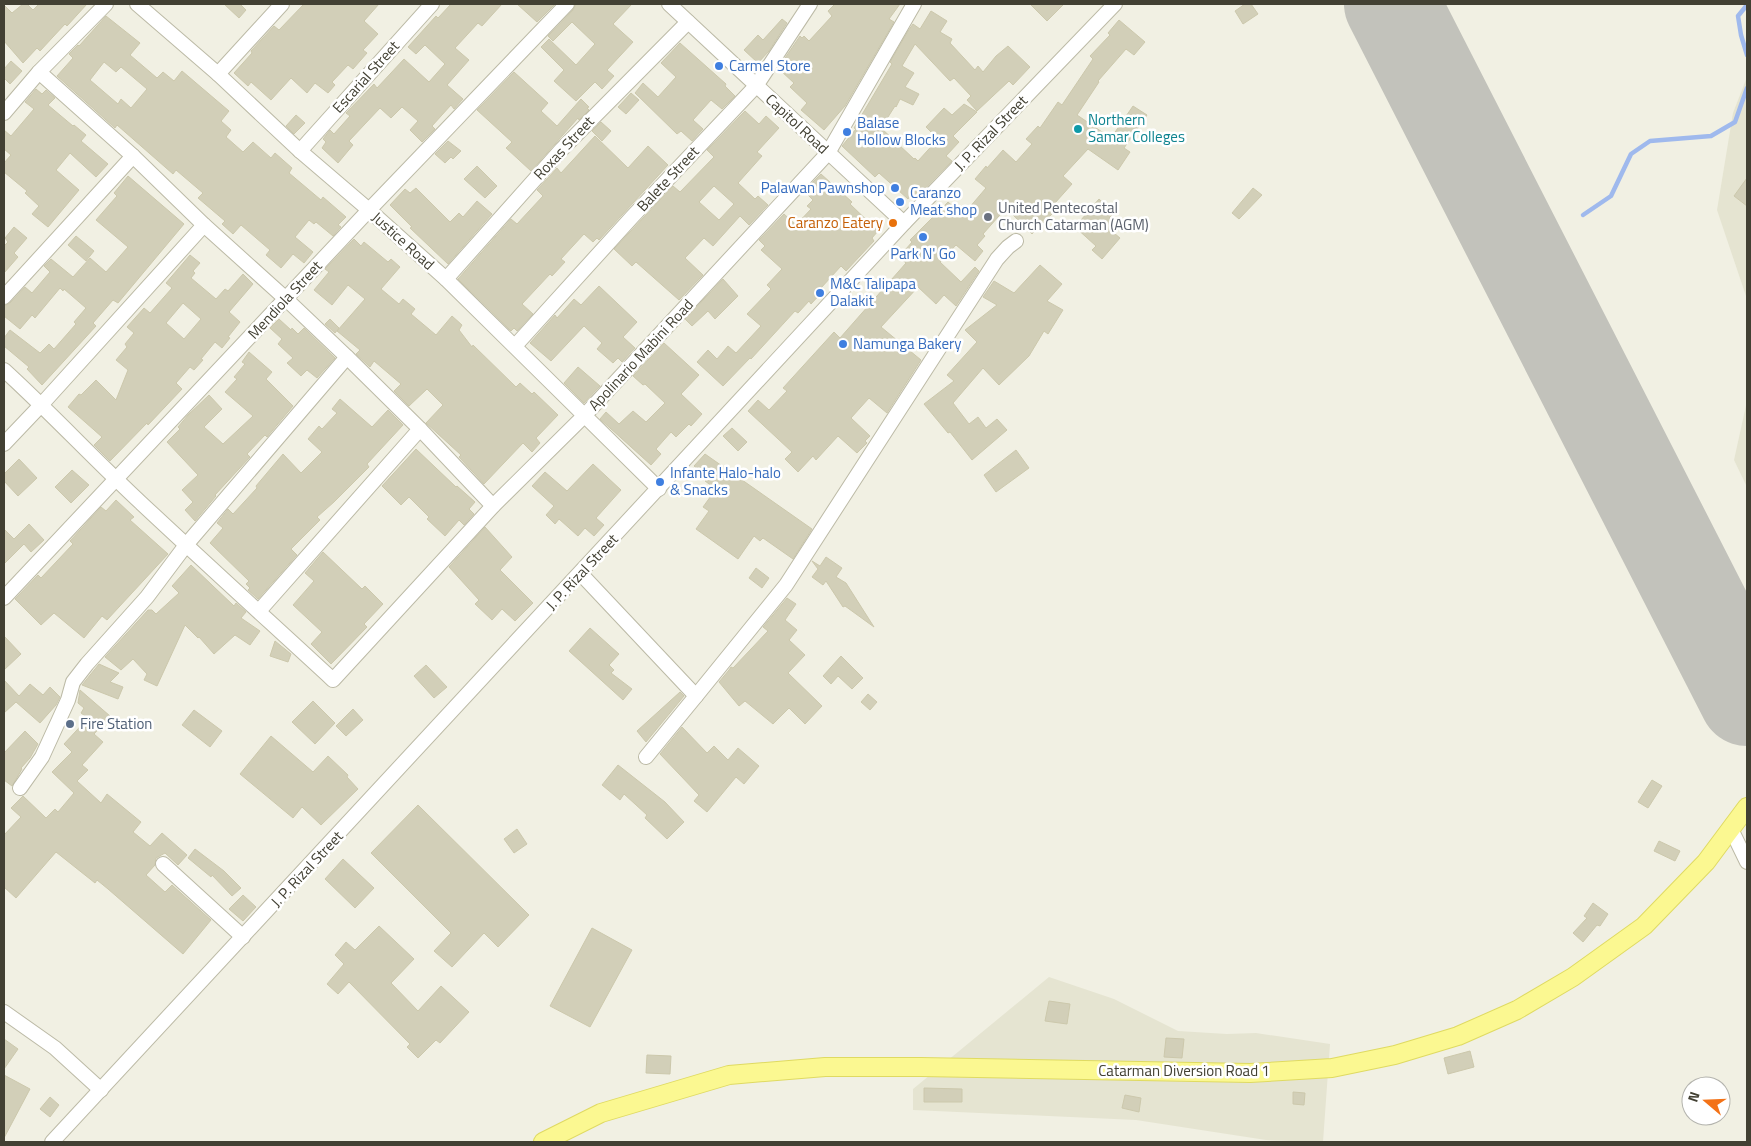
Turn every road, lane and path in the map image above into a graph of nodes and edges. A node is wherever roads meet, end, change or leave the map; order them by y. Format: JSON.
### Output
{"nodes":[{"id":1,"x":106,"y":4,"type":"edge"},
{"id":2,"x":137,"y":4,"type":"edge"},
{"id":3,"x":282,"y":4,"type":"edge"},
{"id":4,"x":432,"y":4,"type":"edge"},
{"id":5,"x":567,"y":4,"type":"edge"},
{"id":6,"x":669,"y":4,"type":"edge"},
{"id":7,"x":810,"y":4,"type":"edge"},
{"id":8,"x":914,"y":4,"type":"edge"},
{"id":9,"x":1114,"y":4,"type":"edge"},
{"id":10,"x":688,"y":22,"type":"junction"},
{"id":11,"x":39,"y":72,"type":"junction"},
{"id":12,"x":218,"y":74,"type":"junction"},
{"id":13,"x":756,"y":86,"type":"junction"},
{"id":14,"x":4,"y":113,"type":"edge"},
{"id":15,"x":300,"y":151,"type":"junction"},
{"id":16,"x":828,"y":153,"type":"junction"},
{"id":17,"x":133,"y":156,"type":"junction"},
{"id":18,"x":369,"y":210,"type":"junction"},
{"id":19,"x":904,"y":223,"type":"junction"},
{"id":20,"x":204,"y":224,"type":"junction"},
{"id":21,"x":1016,"y":241,"type":"dead end"},
{"id":22,"x":446,"y":279,"type":"junction"},
{"id":23,"x":4,"y":297,"type":"edge"},
{"id":24,"x":286,"y":299,"type":"junction"},
{"id":25,"x":515,"y":346,"type":"junction"},
{"id":26,"x":347,"y":357,"type":"junction"},
{"id":27,"x":4,"y":370,"type":"edge"},
{"id":28,"x":42,"y":404,"type":"junction"},
{"id":29,"x":584,"y":416,"type":"junction"},
{"id":30,"x":420,"y":429,"type":"junction"},
{"id":31,"x":4,"y":444,"type":"edge"},
{"id":32,"x":116,"y":480,"type":"junction"},
{"id":33,"x":659,"y":489,"type":"junction"},
{"id":34,"x":493,"y":506,"type":"junction"},
{"id":35,"x":186,"y":545,"type":"junction"},
{"id":36,"x":581,"y":574,"type":"junction"},
{"id":37,"x":4,"y":598,"type":"edge"},
{"id":38,"x":259,"y":611,"type":"junction"},
{"id":39,"x":696,"y":696,"type":"junction"},
{"id":40,"x":646,"y":757,"type":"dead end"},
{"id":41,"x":20,"y":788,"type":"dead end"},
{"id":42,"x":1747,"y":807,"type":"edge"},
{"id":43,"x":1731,"y":829,"type":"junction"},
{"id":44,"x":1747,"y":862,"type":"edge"},
{"id":45,"x":163,"y":864,"type":"dead end"},
{"id":46,"x":243,"y":937,"type":"junction"},
{"id":47,"x":4,"y":1012,"type":"edge"},
{"id":48,"x":101,"y":1090,"type":"junction"},
{"id":49,"x":52,"y":1142,"type":"edge"},
{"id":50,"x":543,"y":1142,"type":"edge"}],
"edges":[{"from":1,"to":11,"type":"street"},
{"from":2,"to":12,"type":"street","name":"Justice Road"},
{"from":3,"to":12,"type":"street"},
{"from":4,"to":15,"type":"street","name":"Escarial Street"},
{"from":5,"to":18,"type":"street","name":"Mendiola Street"},
{"from":6,"to":10,"type":"street","name":"Capitol Road"},
{"from":7,"to":13,"type":"street","name":"Balete Street"},
{"from":8,"to":16,"type":"street","name":"Apolinario Mabini Road"},
{"from":9,"to":19,"type":"street","name":"J. P. Rizal Street"},
{"from":10,"to":13,"type":"street","name":"Capitol Road"},
{"from":10,"to":22,"type":"street","name":"Roxas Street"},
{"from":11,"to":14,"type":"street"},
{"from":11,"to":17,"type":"street"},
{"from":12,"to":15,"type":"street","name":"Justice Road"},
{"from":13,"to":16,"type":"street","name":"Capitol Road"},
{"from":13,"to":25,"type":"street","name":"Balete Street"},
{"from":15,"to":18,"type":"street","name":"Justice Road"},
{"from":16,"to":19,"type":"street","name":"Capitol Road"},
{"from":16,"to":29,"type":"street","name":"Apolinario Mabini Road"},
{"from":17,"to":20,"type":"street"},
{"from":17,"to":23,"type":"street"},
{"from":18,"to":22,"type":"street","name":"Justice Road"},
{"from":18,"to":24,"type":"street","name":"Mendiola Street"},
{"from":19,"to":33,"type":"street","name":"J. P. Rizal Street"},
{"from":20,"to":24,"type":"street"},
{"from":20,"to":28,"type":"street"},
{"from":21,"to":39,"type":"street"},
{"from":22,"to":25,"type":"street","name":"Justice Road"},
{"from":24,"to":26,"type":"street"},
{"from":24,"to":32,"type":"street","name":"Mendiola Street"},
{"from":25,"to":29,"type":"street","name":"Justice Road"},
{"from":26,"to":30,"type":"street"},
{"from":26,"to":35,"type":"street"},
{"from":27,"to":28,"type":"street"},
{"from":28,"to":31,"type":"street"},
{"from":28,"to":32,"type":"street"},
{"from":29,"to":33,"type":"street","name":"Justice Road"},
{"from":29,"to":34,"type":"street","name":"Apolinario Mabini Road"},
{"from":30,"to":34,"type":"street"},
{"from":30,"to":38,"type":"street"},
{"from":32,"to":35,"type":"street"},
{"from":32,"to":37,"type":"street","name":"Mendiola Street"},
{"from":33,"to":36,"type":"street","name":"J. P. Rizal Street"},
{"from":34,"to":38,"type":"street","name":"Apolinario Mabini Road"},
{"from":35,"to":38,"type":"street"},
{"from":35,"to":41,"type":"street"},
{"from":36,"to":39,"type":"street"},
{"from":36,"to":46,"type":"street","name":"J. P. Rizal Street"},
{"from":39,"to":40,"type":"street"},
{"from":42,"to":43,"type":"main road","name":"Catarman Diversion Road 1"},
{"from":43,"to":44,"type":"street"},
{"from":43,"to":50,"type":"main road","name":"Catarman Diversion Road 1"},
{"from":45,"to":46,"type":"street"},
{"from":46,"to":48,"type":"street","name":"J. P. Rizal Street"},
{"from":47,"to":48,"type":"street"},
{"from":48,"to":49,"type":"street","name":"J. P. Rizal Street"}]}
